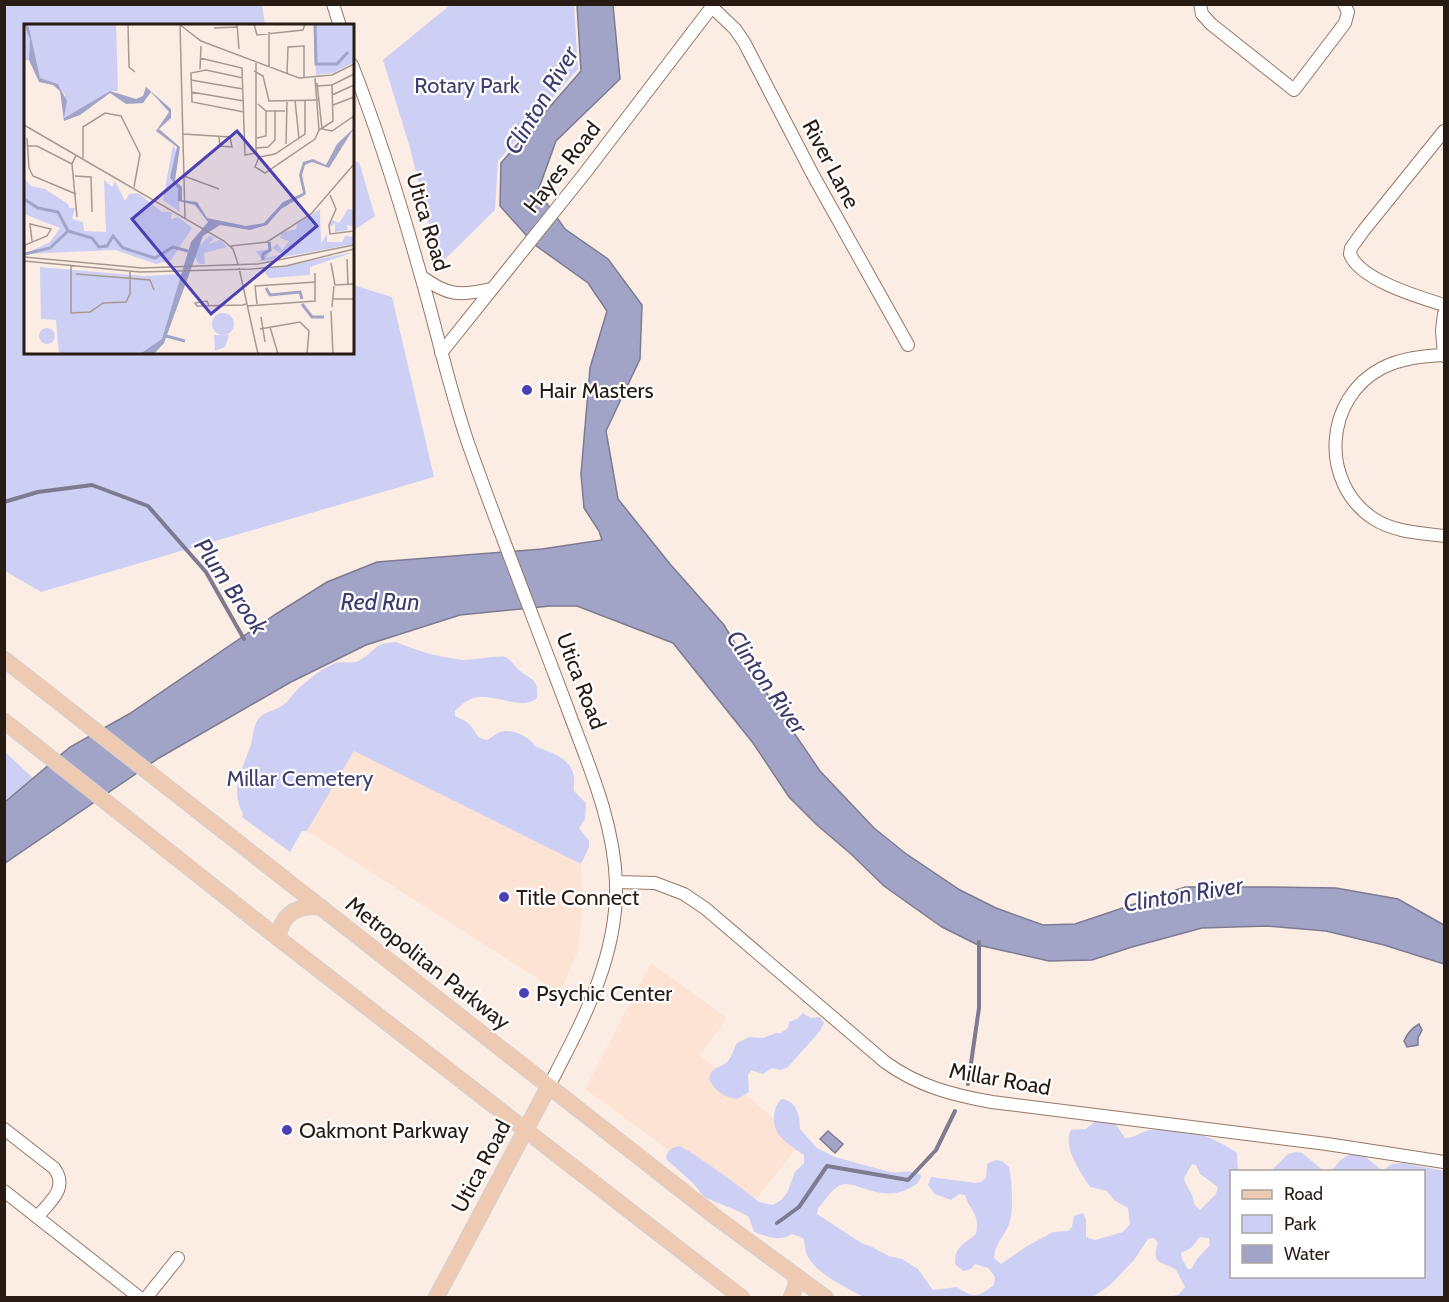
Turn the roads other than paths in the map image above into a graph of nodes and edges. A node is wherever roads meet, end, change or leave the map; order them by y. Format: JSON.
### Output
{"nodes":[{"id":1,"x":333,"y":4,"type":"edge"},
{"id":2,"x":713,"y":6,"type":"edge"},
{"id":3,"x":1200,"y":6,"type":"edge"},
{"id":4,"x":1346,"y":8,"type":"edge"},
{"id":5,"x":339,"y":24,"type":"edge"},
{"id":6,"x":354,"y":70,"type":"edge"},
{"id":7,"x":1444,"y":131,"type":"edge"},
{"id":8,"x":422,"y":277,"type":"junction"},
{"id":9,"x":491,"y":289,"type":"junction"},
{"id":10,"x":1444,"y":305,"type":"edge"},
{"id":11,"x":1444,"y":314,"type":"edge"},
{"id":12,"x":908,"y":345,"type":"dead end"},
{"id":13,"x":441,"y":353,"type":"junction"},
{"id":14,"x":1444,"y":355,"type":"edge"},
{"id":15,"x":1444,"y":536,"type":"edge"},
{"id":16,"x":4,"y":659,"type":"edge"},
{"id":17,"x":4,"y":721,"type":"edge"},
{"id":18,"x":616,"y":882,"type":"junction"},
{"id":19,"x":321,"y":907,"type":"junction"},
{"id":20,"x":278,"y":938,"type":"junction"},
{"id":21,"x":549,"y":1086,"type":"junction"},
{"id":22,"x":4,"y":1129,"type":"edge"},
{"id":23,"x":526,"y":1131,"type":"junction"},
{"id":24,"x":1444,"y":1162,"type":"edge"},
{"id":25,"x":4,"y":1191,"type":"edge"},
{"id":26,"x":37,"y":1217,"type":"junction"},
{"id":27,"x":178,"y":1258,"type":"dead end"},
{"id":28,"x":796,"y":1276,"type":"junction"},
{"id":29,"x":140,"y":1298,"type":"edge"},
{"id":30,"x":146,"y":1298,"type":"edge"},
{"id":31,"x":436,"y":1298,"type":"edge"},
{"id":32,"x":742,"y":1298,"type":"edge"},
{"id":33,"x":791,"y":1298,"type":"edge"},
{"id":34,"x":826,"y":1298,"type":"edge"}],
"edges":[{"from":1,"to":5,"type":"street"},
{"from":2,"to":9,"type":"street","name":"Hayes Road"},
{"from":2,"to":12,"type":"street","name":"River Lane"},
{"from":3,"to":4,"type":"street"},
{"from":6,"to":8,"type":"street","name":"Utica Road"},
{"from":7,"to":10,"type":"street"},
{"from":8,"to":9,"type":"street"},
{"from":8,"to":13,"type":"street","name":"Utica Road"},
{"from":9,"to":13,"type":"street","name":"Hayes Road"},
{"from":11,"to":14,"type":"street"},
{"from":13,"to":18,"type":"street","name":"Utica Road"},
{"from":14,"to":15,"type":"street"},
{"from":16,"to":19,"type":"main road","name":"Metropolitan Parkway"},
{"from":17,"to":20,"type":"main road"},
{"from":18,"to":21,"type":"street","name":"Utica Road"},
{"from":18,"to":24,"type":"street","name":"Millar Road"},
{"from":19,"to":20,"type":"main road"},
{"from":19,"to":21,"type":"main road","name":"Metropolitan Parkway"},
{"from":20,"to":23,"type":"main road"},
{"from":21,"to":23,"type":"main road","name":"Utica Road"},
{"from":21,"to":28,"type":"main road","name":"Metropolitan Parkway"},
{"from":22,"to":26,"type":"street"},
{"from":23,"to":31,"type":"main road","name":"Utica Road"},
{"from":23,"to":32,"type":"main road"},
{"from":25,"to":26,"type":"street"},
{"from":26,"to":29,"type":"street"},
{"from":27,"to":30,"type":"street"},
{"from":28,"to":33,"type":"main road"},
{"from":28,"to":34,"type":"main road","name":"Metropolitan Parkway"}]}
